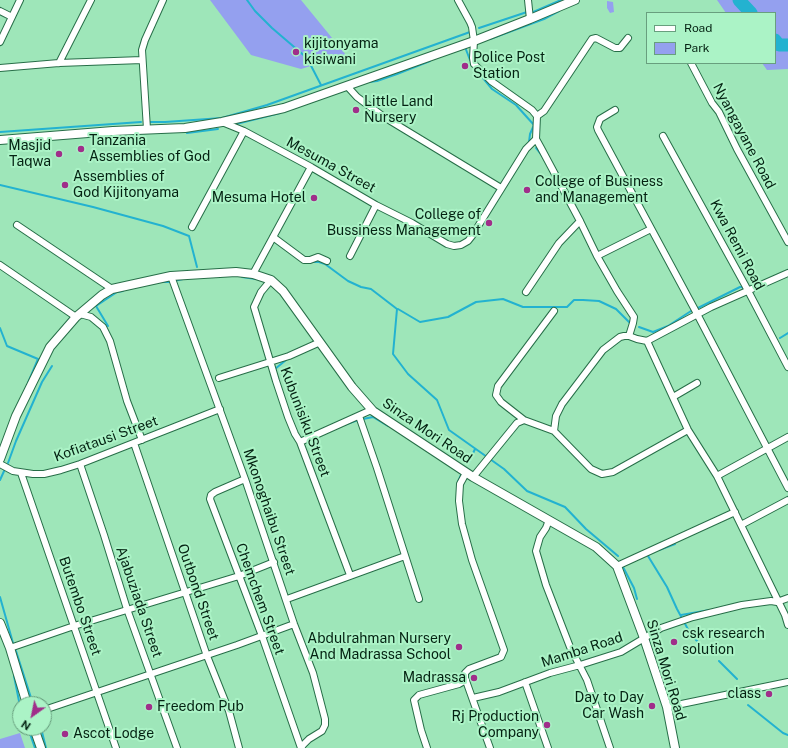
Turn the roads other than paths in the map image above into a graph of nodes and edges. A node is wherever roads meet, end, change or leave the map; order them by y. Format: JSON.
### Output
{"nodes":[{"id":1,"x":20,"y":0,"type":"edge"},
{"id":2,"x":91,"y":0,"type":"edge"},
{"id":3,"x":163,"y":0,"type":"edge"},
{"id":4,"x":458,"y":0,"type":"edge"},
{"id":5,"x":528,"y":0,"type":"edge"},
{"id":6,"x":575,"y":0,"type":"edge"},
{"id":7,"x":0,"y":10,"type":"edge"},
{"id":8,"x":12,"y":17,"type":"junction"},
{"id":9,"x":530,"y":19,"type":"junction"},
{"id":10,"x":628,"y":38,"type":"dead end"},
{"id":11,"x":474,"y":41,"type":"junction"},
{"id":12,"x":0,"y":42,"type":"edge"},
{"id":13,"x":142,"y":60,"type":"junction"},
{"id":14,"x":59,"y":62,"type":"junction"},
{"id":15,"x":692,"y":64,"type":"edge"},
{"id":16,"x":0,"y":68,"type":"edge"},
{"id":17,"x":347,"y":86,"type":"junction"},
{"id":18,"x":615,"y":110,"type":"dead end"},
{"id":19,"x":537,"y":116,"type":"junction"},
{"id":20,"x":222,"y":122,"type":"junction"},
{"id":21,"x":146,"y":129,"type":"junction"},
{"id":22,"x":244,"y":131,"type":"junction"},
{"id":23,"x":663,"y":136,"type":"dead end"},
{"id":24,"x":536,"y":139,"type":"junction"},
{"id":25,"x":0,"y":140,"type":"edge"},
{"id":26,"x":311,"y":167,"type":"junction"},
{"id":27,"x":501,"y":188,"type":"junction"},
{"id":28,"x":376,"y":205,"type":"junction"},
{"id":29,"x":580,"y":221,"type":"junction"},
{"id":30,"x":17,"y":225,"type":"dead end"},
{"id":31,"x":192,"y":227,"type":"dead end"},
{"id":32,"x":651,"y":229,"type":"junction"},
{"id":33,"x":273,"y":237,"type":"junction"},
{"id":34,"x":788,"y":242,"type":"edge"},
{"id":35,"x":350,"y":256,"type":"dead end"},
{"id":36,"x":597,"y":256,"type":"junction"},
{"id":37,"x":327,"y":261,"type":"dead end"},
{"id":38,"x":0,"y":266,"type":"edge"},
{"id":39,"x":788,"y":273,"type":"edge"},
{"id":40,"x":253,"y":274,"type":"junction"},
{"id":41,"x":171,"y":276,"type":"junction"},
{"id":42,"x":271,"y":280,"type":"junction"},
{"id":43,"x":112,"y":290,"type":"junction"},
{"id":44,"x":748,"y":290,"type":"junction"},
{"id":45,"x":526,"y":292,"type":"dead end"},
{"id":46,"x":554,"y":311,"type":"dead end"},
{"id":47,"x":697,"y":314,"type":"junction"},
{"id":48,"x":78,"y":316,"type":"junction"},
{"id":49,"x":629,"y":336,"type":"junction"},
{"id":50,"x":319,"y":341,"type":"junction"},
{"id":51,"x":647,"y":341,"type":"junction"},
{"id":52,"x":270,"y":363,"type":"junction"},
{"id":53,"x":788,"y":367,"type":"edge"},
{"id":54,"x":219,"y":378,"type":"dead end"},
{"id":55,"x":697,"y":383,"type":"dead end"},
{"id":56,"x":673,"y":397,"type":"junction"},
{"id":57,"x":220,"y":409,"type":"junction"},
{"id":58,"x":373,"y":411,"type":"junction"},
{"id":59,"x":359,"y":416,"type":"junction"},
{"id":60,"x":524,"y":420,"type":"junction"},
{"id":61,"x":688,"y":430,"type":"junction"},
{"id":62,"x":554,"y":431,"type":"junction"},
{"id":63,"x":788,"y":437,"type":"edge"},
{"id":64,"x":142,"y":440,"type":"junction"},
{"id":65,"x":300,"y":442,"type":"junction"},
{"id":66,"x":134,"y":443,"type":"junction"},
{"id":67,"x":767,"y":448,"type":"junction"},
{"id":68,"x":0,"y":459,"type":"edge"},
{"id":69,"x":0,"y":464,"type":"edge"},
{"id":70,"x":80,"y":464,"type":"junction"},
{"id":71,"x":21,"y":473,"type":"junction"},
{"id":72,"x":470,"y":475,"type":"junction"},
{"id":73,"x":717,"y":476,"type":"junction"},
{"id":74,"x":246,"y":479,"type":"junction"},
{"id":75,"x":788,"y":488,"type":"edge"},
{"id":76,"x":788,"y":500,"type":"edge"},
{"id":77,"x":735,"y":512,"type":"junction"},
{"id":78,"x":549,"y":520,"type":"junction"},
{"id":79,"x":741,"y":525,"type":"junction"},
{"id":80,"x":404,"y":556,"type":"junction"},
{"id":81,"x":274,"y":562,"type":"junction"},
{"id":82,"x":617,"y":566,"type":"junction"},
{"id":83,"x":350,"y":575,"type":"junction"},
{"id":84,"x":239,"y":576,"type":"junction"},
{"id":85,"x":185,"y":592,"type":"junction"},
{"id":86,"x":788,"y":598,"type":"edge"},
{"id":87,"x":287,"y":599,"type":"junction"},
{"id":88,"x":419,"y":599,"type":"dead end"},
{"id":89,"x":777,"y":602,"type":"junction"},
{"id":90,"x":127,"y":610,"type":"junction"},
{"id":91,"x":0,"y":623,"type":"edge"},
{"id":92,"x":294,"y":624,"type":"junction"},
{"id":93,"x":788,"y":625,"type":"edge"},
{"id":94,"x":74,"y":626,"type":"junction"},
{"id":95,"x":262,"y":636,"type":"junction"},
{"id":96,"x":644,"y":638,"type":"junction"},
{"id":97,"x":10,"y":648,"type":"junction"},
{"id":98,"x":207,"y":656,"type":"junction"},
{"id":99,"x":580,"y":665,"type":"junction"},
{"id":100,"x":151,"y":674,"type":"junction"},
{"id":101,"x":466,"y":680,"type":"junction"},
{"id":102,"x":525,"y":682,"type":"junction"},
{"id":103,"x":788,"y":682,"type":"edge"},
{"id":104,"x":98,"y":693,"type":"junction"},
{"id":105,"x":25,"y":696,"type":"edge"},
{"id":106,"x":473,"y":698,"type":"junction"},
{"id":107,"x":52,"y":707,"type":"edge"},
{"id":108,"x":667,"y":707,"type":"junction"},
{"id":109,"x":37,"y":736,"type":"edge"},
{"id":110,"x":41,"y":748,"type":"edge"},
{"id":111,"x":116,"y":748,"type":"edge"},
{"id":112,"x":178,"y":748,"type":"edge"},
{"id":113,"x":239,"y":748,"type":"edge"},
{"id":114,"x":301,"y":748,"type":"edge"},
{"id":115,"x":427,"y":748,"type":"edge"},
{"id":116,"x":490,"y":748,"type":"edge"},
{"id":117,"x":548,"y":748,"type":"edge"},
{"id":118,"x":610,"y":748,"type":"edge"},
{"id":119,"x":674,"y":748,"type":"edge"}],
"edges":[{"from":1,"to":8,"type":"street"},
{"from":2,"to":14,"type":"street"},
{"from":3,"to":13,"type":"street"},
{"from":4,"to":11,"type":"street"},
{"from":5,"to":9,"type":"street"},
{"from":6,"to":9,"type":"street"},
{"from":7,"to":8,"type":"street"},
{"from":8,"to":12,"type":"street"},
{"from":9,"to":11,"type":"street"},
{"from":10,"to":19,"type":"street"},
{"from":11,"to":17,"type":"street"},
{"from":11,"to":19,"type":"street"},
{"from":13,"to":14,"type":"street"},
{"from":13,"to":21,"type":"street"},
{"from":14,"to":16,"type":"street"},
{"from":15,"to":34,"type":"street","name":"Nyangayane Road"},
{"from":17,"to":20,"type":"street"},
{"from":17,"to":27,"type":"street"},
{"from":18,"to":32,"type":"street"},
{"from":19,"to":24,"type":"street"},
{"from":20,"to":21,"type":"street"},
{"from":20,"to":22,"type":"street","name":"Mesuma Street"},
{"from":21,"to":25,"type":"street"},
{"from":22,"to":26,"type":"street","name":"Mesuma Street"},
{"from":22,"to":31,"type":"street"},
{"from":23,"to":44,"type":"street","name":"Kwa Remi Road"},
{"from":24,"to":27,"type":"street","name":"Mesuma Street"},
{"from":24,"to":29,"type":"street"},
{"from":26,"to":28,"type":"street","name":"Mesuma Street"},
{"from":26,"to":33,"type":"street"},
{"from":27,"to":28,"type":"street","name":"Mesuma Street"},
{"from":28,"to":35,"type":"street"},
{"from":29,"to":36,"type":"street"},
{"from":29,"to":45,"type":"street"},
{"from":30,"to":43,"type":"street"},
{"from":32,"to":36,"type":"street"},
{"from":32,"to":47,"type":"street"},
{"from":33,"to":37,"type":"street"},
{"from":33,"to":40,"type":"street"},
{"from":36,"to":49,"type":"street"},
{"from":38,"to":48,"type":"street"},
{"from":39,"to":44,"type":"street"},
{"from":40,"to":41,"type":"street","name":"Sinza Mori Road"},
{"from":40,"to":42,"type":"street","name":"Sinza Mori Road"},
{"from":41,"to":43,"type":"street","name":"Sinza Mori Road"},
{"from":41,"to":57,"type":"street","name":"Mkonoghaibu Street"},
{"from":42,"to":50,"type":"street","name":"Sinza Mori Road"},
{"from":42,"to":52,"type":"street","name":"Kubunisiku Street"},
{"from":43,"to":48,"type":"street","name":"Sinza Mori Road"},
{"from":44,"to":47,"type":"street"},
{"from":44,"to":53,"type":"street","name":"Kwa Remi Road"},
{"from":46,"to":60,"type":"street"},
{"from":47,"to":51,"type":"street"},
{"from":47,"to":67,"type":"street"},
{"from":48,"to":64,"type":"street"},
{"from":48,"to":68,"type":"street","name":"Sinza Mori Road"},
{"from":49,"to":51,"type":"street"},
{"from":49,"to":62,"type":"street"},
{"from":50,"to":52,"type":"street"},
{"from":50,"to":58,"type":"street","name":"Sinza Mori Road"},
{"from":51,"to":56,"type":"street"},
{"from":52,"to":54,"type":"street"},
{"from":52,"to":65,"type":"street","name":"Kubunisiku Street"},
{"from":55,"to":56,"type":"street"},
{"from":56,"to":61,"type":"street"},
{"from":57,"to":64,"type":"street","name":"Kofiatausi Street"},
{"from":57,"to":74,"type":"street","name":"Mkonoghaibu Street"},
{"from":58,"to":59,"type":"street"},
{"from":58,"to":72,"type":"street","name":"Sinza Mori Road"},
{"from":59,"to":65,"type":"street"},
{"from":59,"to":80,"type":"street"},
{"from":60,"to":62,"type":"street"},
{"from":60,"to":72,"type":"street"},
{"from":61,"to":62,"type":"street"},
{"from":61,"to":73,"type":"street"},
{"from":63,"to":67,"type":"street"},
{"from":64,"to":66,"type":"street","name":"Kofiatausi Street"},
{"from":65,"to":83,"type":"street","name":"Kubunisiku Street"},
{"from":66,"to":70,"type":"street","name":"Kofiatausi Street"},
{"from":66,"to":85,"type":"street","name":"Outbond Street"},
{"from":67,"to":73,"type":"street"},
{"from":67,"to":75,"type":"street"},
{"from":69,"to":71,"type":"street","name":"Kofiatausi Street"},
{"from":70,"to":71,"type":"street","name":"Kofiatausi Street"},
{"from":70,"to":90,"type":"street","name":"Ajabuziada Street"},
{"from":71,"to":94,"type":"street","name":"Butembo Street"},
{"from":72,"to":78,"type":"street","name":"Sinza Mori Road"},
{"from":72,"to":101,"type":"street"},
{"from":73,"to":77,"type":"street"},
{"from":74,"to":81,"type":"street","name":"Mkonoghaibu Street"},
{"from":74,"to":84,"type":"street","name":"Chemchem Street"},
{"from":76,"to":79,"type":"street"},
{"from":77,"to":79,"type":"street"},
{"from":77,"to":82,"type":"street"},
{"from":78,"to":82,"type":"street","name":"Sinza Mori Road"},
{"from":78,"to":99,"type":"street"},
{"from":79,"to":89,"type":"street"},
{"from":80,"to":83,"type":"street"},
{"from":80,"to":88,"type":"street"},
{"from":81,"to":84,"type":"street"},
{"from":81,"to":87,"type":"street","name":"Mkonoghaibu Street"},
{"from":82,"to":96,"type":"street","name":"Sinza Mori Road"},
{"from":83,"to":87,"type":"street"},
{"from":84,"to":85,"type":"street"},
{"from":84,"to":95,"type":"street","name":"Chemchem Street"},
{"from":85,"to":90,"type":"street"},
{"from":85,"to":98,"type":"street","name":"Outbond Street"},
{"from":86,"to":89,"type":"street","name":"Mamba Road"},
{"from":87,"to":92,"type":"street","name":"Mkonoghaibu Street"},
{"from":89,"to":93,"type":"street"},
{"from":89,"to":96,"type":"street","name":"Mamba Road"},
{"from":90,"to":94,"type":"street"},
{"from":90,"to":100,"type":"street","name":"Ajabuziada Street"},
{"from":91,"to":97,"type":"street"},
{"from":92,"to":95,"type":"street"},
{"from":92,"to":114,"type":"street","name":"Mkonoghaibu Street"},
{"from":94,"to":97,"type":"street"},
{"from":94,"to":104,"type":"street","name":"Butembo Street"},
{"from":95,"to":98,"type":"street"},
{"from":95,"to":114,"type":"street","name":"Chemchem Street"},
{"from":96,"to":99,"type":"street","name":"Mamba Road"},
{"from":96,"to":108,"type":"street","name":"Sinza Mori Road"},
{"from":97,"to":105,"type":"street"},
{"from":98,"to":100,"type":"street"},
{"from":98,"to":113,"type":"street","name":"Outbond Street"},
{"from":99,"to":102,"type":"street","name":"Mamba Road"},
{"from":99,"to":118,"type":"street"},
{"from":100,"to":104,"type":"street"},
{"from":100,"to":112,"type":"street","name":"Ajabuziada Street"},
{"from":101,"to":106,"type":"street"},
{"from":101,"to":115,"type":"street"},
{"from":102,"to":106,"type":"street","name":"Mamba Road"},
{"from":102,"to":117,"type":"street"},
{"from":103,"to":108,"type":"street"},
{"from":104,"to":107,"type":"street"},
{"from":104,"to":111,"type":"street","name":"Butembo Street"},
{"from":106,"to":116,"type":"street"},
{"from":108,"to":119,"type":"street","name":"Sinza Mori Road"},
{"from":109,"to":110,"type":"street"}]}
